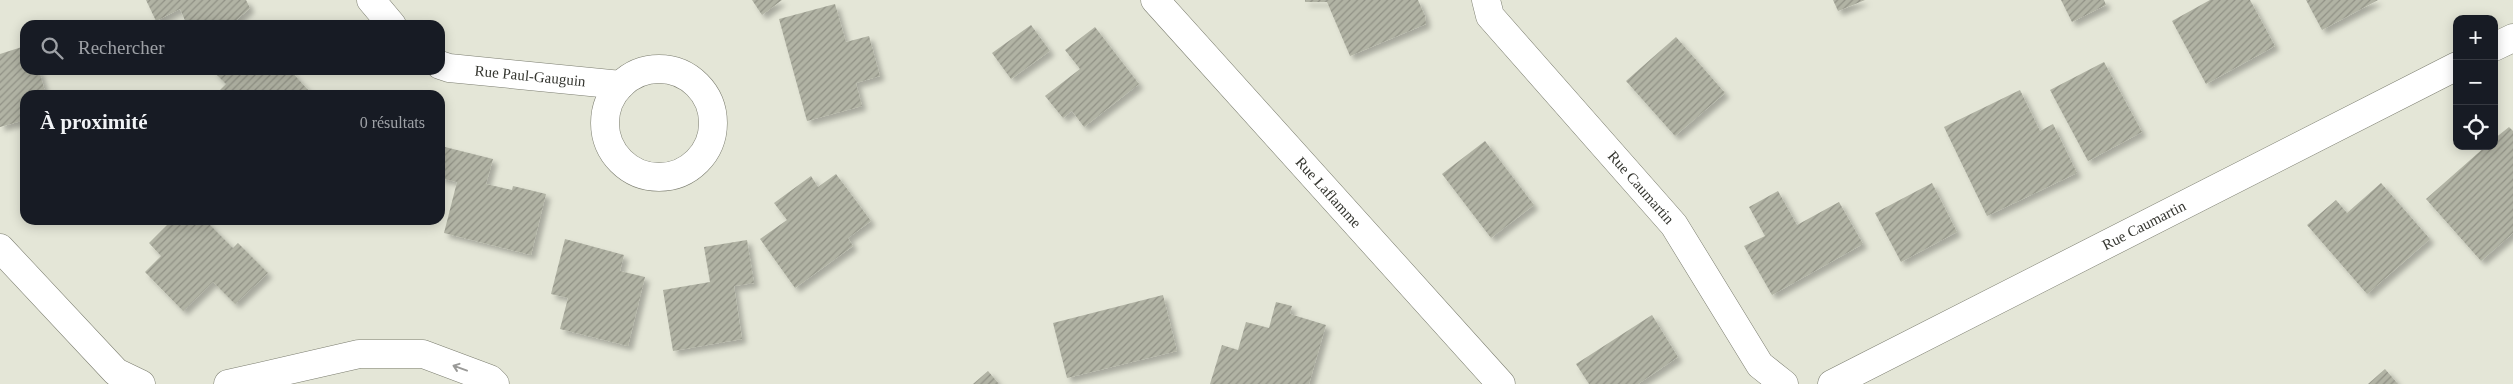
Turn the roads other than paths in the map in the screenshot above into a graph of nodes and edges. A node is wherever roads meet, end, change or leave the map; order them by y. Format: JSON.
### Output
{"nodes":[{"id":1,"x":371,"y":0,"type":"edge"},
{"id":2,"x":1155,"y":0,"type":"edge"},
{"id":3,"x":1486,"y":0,"type":"edge"},
{"id":4,"x":388,"y":20,"type":"edge"},
{"id":5,"x":2513,"y":38,"type":"edge"},
{"id":6,"x":2498,"y":45,"type":"edge"},
{"id":7,"x":445,"y":67,"type":"edge"},
{"id":8,"x":2453,"y":68,"type":"edge"},
{"id":9,"x":621,"y":85,"type":"dead end"},
{"id":10,"x":0,"y":248,"type":"edge"},
{"id":11,"x":423,"y":354,"type":"junction"},
{"id":12,"x":141,"y":384,"type":"edge"},
{"id":13,"x":228,"y":384,"type":"edge"},
{"id":14,"x":441,"y":384,"type":"edge"},
{"id":15,"x":495,"y":384,"type":"edge"},
{"id":16,"x":1501,"y":384,"type":"edge"},
{"id":17,"x":1784,"y":384,"type":"edge"},
{"id":18,"x":1832,"y":384,"type":"edge"}],
"edges":[{"from":1,"to":4,"type":"street"},
{"from":2,"to":16,"type":"street","name":"Rue Laflamme"},
{"from":3,"to":17,"type":"street","name":"Rue Caumartin"},
{"from":5,"to":6,"type":"street"},
{"from":7,"to":9,"type":"street","name":"Rue Paul-Gauguin"},
{"from":8,"to":18,"type":"street","name":"Rue Caumartin"},
{"from":10,"to":12,"type":"street"},
{"from":11,"to":13,"type":"street"},
{"from":11,"to":14,"type":"street"},
{"from":15,"to":11,"type":"street","one_way":true}]}
